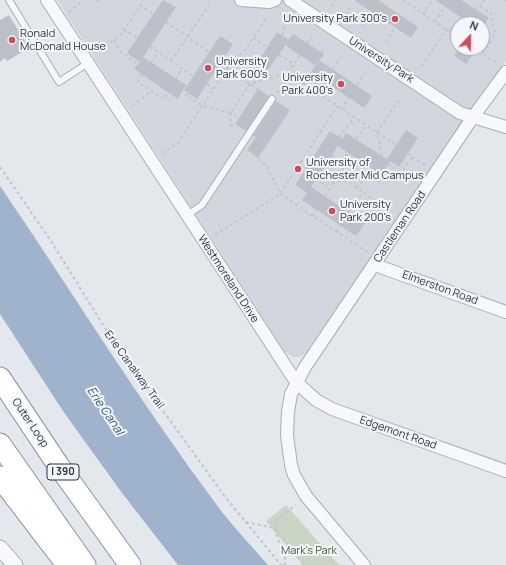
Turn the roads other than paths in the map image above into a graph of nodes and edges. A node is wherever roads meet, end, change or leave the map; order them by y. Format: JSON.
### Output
{"nodes":[{"id":1,"x":9,"y":0,"type":"edge"},
{"id":2,"x":46,"y":0,"type":"edge"},
{"id":3,"x":241,"y":0,"type":"edge"},
{"id":4,"x":275,"y":0,"type":"edge"},
{"id":5,"x":292,"y":4,"type":"edge"},
{"id":6,"x":88,"y":64,"type":"junction"},
{"id":7,"x":506,"y":72,"type":"edge"},
{"id":8,"x":272,"y":99,"type":"road end"},
{"id":9,"x":473,"y":117,"type":"junction"},
{"id":10,"x":506,"y":127,"type":"edge"},
{"id":11,"x":186,"y":216,"type":"junction"},
{"id":12,"x":375,"y":265,"type":"junction"},
{"id":13,"x":506,"y":312,"type":"edge"},
{"id":14,"x":0,"y":378,"type":"edge"},
{"id":15,"x":296,"y":382,"type":"junction"},
{"id":16,"x":0,"y":444,"type":"edge"},
{"id":17,"x":506,"y":471,"type":"edge"},
{"id":18,"x":0,"y":477,"type":"edge"},
{"id":19,"x":70,"y":482,"type":"junction"},
{"id":20,"x":0,"y":548,"type":"edge"},
{"id":21,"x":15,"y":565,"type":"edge"},
{"id":22,"x":68,"y":565,"type":"edge"},
{"id":23,"x":85,"y":565,"type":"edge"},
{"id":24,"x":130,"y":565,"type":"edge"},
{"id":25,"x":145,"y":565,"type":"edge"},
{"id":26,"x":364,"y":565,"type":"edge"}],
"edges":[{"from":1,"to":6,"type":"lane"},
{"from":2,"to":6,"type":"street","name":"Westmoreland Drive"},
{"from":3,"to":4,"type":"street"},
{"from":5,"to":9,"type":"street","name":"University Park"},
{"from":6,"to":11,"type":"street","name":"Westmoreland Drive"},
{"from":7,"to":9,"type":"street","name":"Castleman Road"},
{"from":8,"to":11,"type":"lane"},
{"from":9,"to":10,"type":"street","name":"University Park"},
{"from":9,"to":12,"type":"street","name":"Castleman Road"},
{"from":11,"to":15,"type":"street","name":"Westmoreland Drive"},
{"from":12,"to":13,"type":"street","name":"Elmerston Road"},
{"from":12,"to":15,"type":"street","name":"Castleman Road"},
{"from":14,"to":19,"type":"highway","name":"Outer Loop","number":"I 390"},
{"from":15,"to":17,"type":"street","name":"Edgemont Road"},
{"from":15,"to":26,"type":"street"},
{"from":16,"to":23,"type":"highway"},
{"from":18,"to":22,"type":"highway"},
{"from":19,"to":24,"type":"highway","name":"Outer Loop","number":"I 390"},
{"from":19,"to":25,"type":"highway"},
{"from":20,"to":21,"type":"street"}]}
